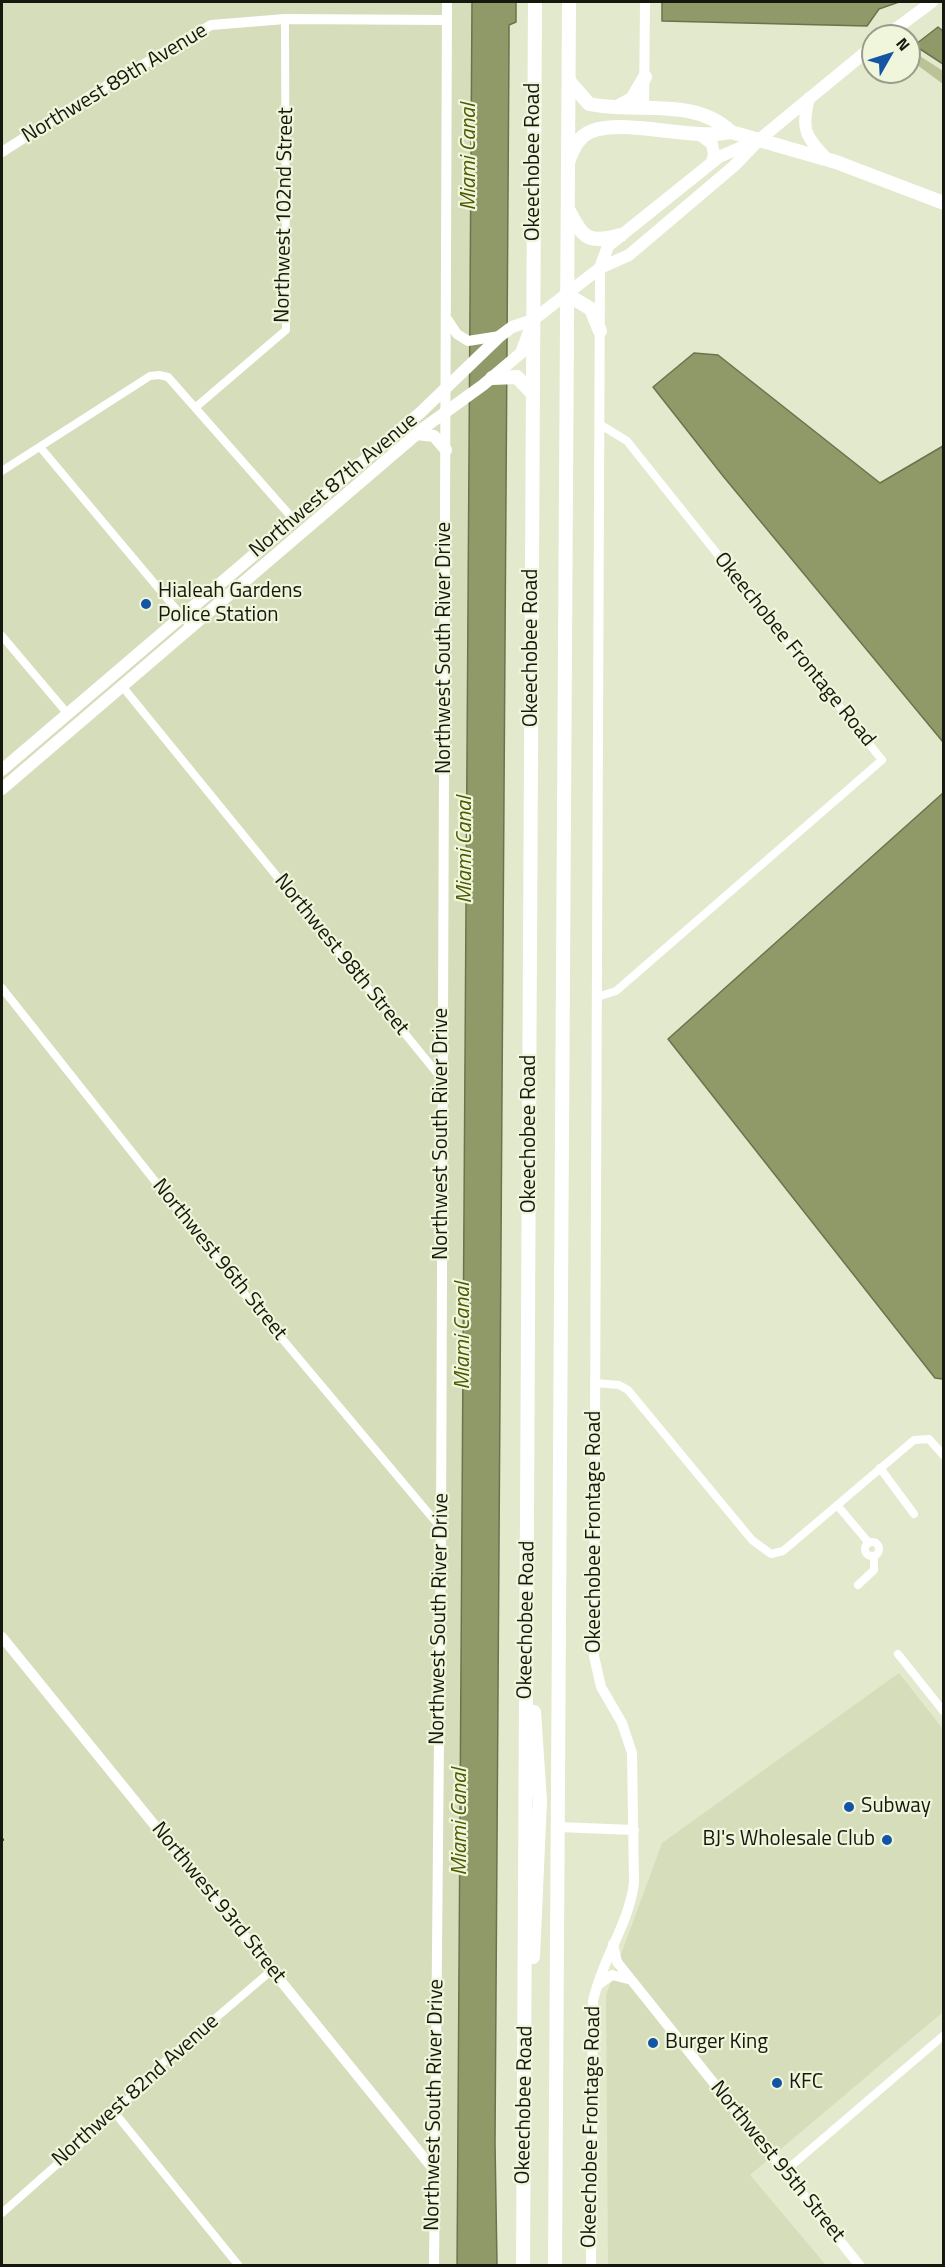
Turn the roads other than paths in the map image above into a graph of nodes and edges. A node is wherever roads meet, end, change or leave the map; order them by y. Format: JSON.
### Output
{"nodes":[{"id":1,"x":447,"y":2,"type":"edge"},
{"id":2,"x":536,"y":2,"type":"edge"},
{"id":3,"x":569,"y":2,"type":"edge"},
{"id":4,"x":645,"y":2,"type":"edge"},
{"id":5,"x":932,"y":2,"type":"edge"},
{"id":6,"x":285,"y":19,"type":"junction"},
{"id":7,"x":447,"y":20,"type":"junction"},
{"id":8,"x":902,"y":24,"type":"edge"},
{"id":9,"x":861,"y":56,"type":"edge"},
{"id":10,"x":645,"y":77,"type":"junction"},
{"id":11,"x":569,"y":81,"type":"junction"},
{"id":12,"x":809,"y":98,"type":"junction"},
{"id":13,"x":619,"y":106,"type":"junction"},
{"id":14,"x":644,"y":107,"type":"junction"},
{"id":15,"x":671,"y":132,"type":"junction"},
{"id":16,"x":731,"y":132,"type":"junction"},
{"id":17,"x":699,"y":134,"type":"junction"},
{"id":18,"x":760,"y":139,"type":"junction"},
{"id":19,"x":2,"y":152,"type":"edge"},
{"id":20,"x":826,"y":158,"type":"junction"},
{"id":21,"x":712,"y":162,"type":"junction"},
{"id":22,"x":567,"y":164,"type":"junction"},
{"id":23,"x":696,"y":175,"type":"junction"},
{"id":24,"x":944,"y":203,"type":"edge"},
{"id":25,"x":567,"y":207,"type":"junction"},
{"id":26,"x":672,"y":219,"type":"junction"},
{"id":27,"x":621,"y":235,"type":"junction"},
{"id":28,"x":600,"y":268,"type":"junction"},
{"id":29,"x":567,"y":294,"type":"junction"},
{"id":30,"x":447,"y":319,"type":"junction"},
{"id":31,"x":533,"y":320,"type":"junction"},
{"id":32,"x":600,"y":331,"type":"junction"},
{"id":33,"x":500,"y":336,"type":"junction"},
{"id":34,"x":510,"y":370,"type":"junction"},
{"id":35,"x":492,"y":378,"type":"joint"},
{"id":36,"x":447,"y":388,"type":"junction"},
{"id":37,"x":533,"y":394,"type":"junction"},
{"id":38,"x":196,"y":407,"type":"junction"},
{"id":39,"x":447,"y":411,"type":"junction"},
{"id":40,"x":601,"y":424,"type":"junction"},
{"id":41,"x":417,"y":434,"type":"junction"},
{"id":42,"x":40,"y":447,"type":"junction"},
{"id":43,"x":446,"y":450,"type":"junction"},
{"id":44,"x":2,"y":471,"type":"edge"},
{"id":45,"x":294,"y":520,"type":"junction"},
{"id":46,"x":180,"y":616,"type":"junction"},
{"id":47,"x":191,"y":627,"type":"junction"},
{"id":48,"x":2,"y":636,"type":"edge"},
{"id":49,"x":122,"y":686,"type":"junction"},
{"id":50,"x":67,"y":713,"type":"junction"},
{"id":51,"x":2,"y":770,"type":"edge"},
{"id":52,"x":2,"y":789,"type":"edge"},
{"id":53,"x":2,"y":988,"type":"edge"},
{"id":54,"x":597,"y":998,"type":"junction"},
{"id":55,"x":441,"y":1078,"type":"junction"},
{"id":56,"x":595,"y":1383,"type":"junction"},
{"id":57,"x":944,"y":1456,"type":"edge"},
{"id":58,"x":880,"y":1468,"type":"junction"},
{"id":59,"x":837,"y":1505,"type":"junction"},
{"id":60,"x":914,"y":1514,"type":"dead end"},
{"id":61,"x":441,"y":1528,"type":"junction"},
{"id":62,"x":858,"y":1585,"type":"dead end"},
{"id":63,"x":528,"y":1624,"type":"junction"},
{"id":64,"x":2,"y":1636,"type":"edge"},
{"id":65,"x":898,"y":1654,"type":"dead end"},
{"id":66,"x":944,"y":1712,"type":"edge"},
{"id":67,"x":540,"y":1801,"type":"junction"},
{"id":68,"x":558,"y":1827,"type":"junction"},
{"id":69,"x":634,"y":1830,"type":"junction"},
{"id":70,"x":539,"y":1857,"type":"junction"},
{"id":71,"x":613,"y":1943,"type":"junction"},
{"id":72,"x":272,"y":1970,"type":"junction"},
{"id":73,"x":631,"y":1981,"type":"junction"},
{"id":74,"x":596,"y":1987,"type":"junction"},
{"id":75,"x":944,"y":2035,"type":"edge"},
{"id":76,"x":526,"y":2045,"type":"junction"},
{"id":77,"x":116,"y":2114,"type":"junction"},
{"id":78,"x":434,"y":2170,"type":"junction"},
{"id":79,"x":784,"y":2172,"type":"junction"},
{"id":80,"x":2,"y":2212,"type":"edge"},
{"id":81,"x":239,"y":2265,"type":"edge"},
{"id":82,"x":434,"y":2265,"type":"edge"},
{"id":83,"x":524,"y":2265,"type":"edge"},
{"id":84,"x":555,"y":2265,"type":"edge"},
{"id":85,"x":591,"y":2265,"type":"edge"},
{"id":86,"x":860,"y":2265,"type":"edge"}],
"edges":[{"from":1,"to":7,"type":"street","name":"Northwest South River Drive"},
{"from":2,"to":31,"type":"main road","name":"Okeechobee Road"},
{"from":3,"to":11,"type":"main road","name":"Okeechobee Road"},
{"from":4,"to":10,"type":"street"},
{"from":5,"to":8,"type":"main road"},
{"from":6,"to":7,"type":"street","name":"Northwest 89th Avenue"},
{"from":6,"to":19,"type":"street","name":"Northwest 89th Avenue"},
{"from":6,"to":38,"type":"street","name":"Northwest 102nd Street"},
{"from":7,"to":30,"type":"street","name":"Northwest South River Drive"},
{"from":9,"to":12,"type":"main road"},
{"from":10,"to":13,"type":"main road"},
{"from":10,"to":14,"type":"street"},
{"from":11,"to":13,"type":"main road"},
{"from":11,"to":22,"type":"main road","name":"Okeechobee Road"},
{"from":12,"to":18,"type":"main road"},
{"from":12,"to":20,"type":"main road"},
{"from":13,"to":14,"type":"main road"},
{"from":14,"to":15,"type":"main road"},
{"from":14,"to":16,"type":"main road"},
{"from":15,"to":17,"type":"main road"},
{"from":15,"to":22,"type":"main road"},
{"from":16,"to":17,"type":"main road"},
{"from":16,"to":18,"type":"main road"},
{"from":17,"to":21,"type":"main road"},
{"from":18,"to":20,"type":"main road"},
{"from":18,"to":21,"type":"main road"},
{"from":18,"to":26,"type":"main road"},
{"from":20,"to":24,"type":"main road"},
{"from":21,"to":23,"type":"main road"},
{"from":22,"to":25,"type":"main road","name":"Okeechobee Road"},
{"from":23,"to":26,"type":"main road"},
{"from":23,"to":27,"type":"main road"},
{"from":25,"to":27,"type":"main road"},
{"from":25,"to":29,"type":"main road","name":"Okeechobee Road"},
{"from":26,"to":28,"type":"main road"},
{"from":27,"to":28,"type":"main road"},
{"from":28,"to":29,"type":"main road"},
{"from":28,"to":32,"type":"street","name":"Okeechobee Frontage Road"},
{"from":29,"to":31,"type":"main road"},
{"from":29,"to":32,"type":"main road"},
{"from":29,"to":68,"type":"main road","name":"Okeechobee Road"},
{"from":30,"to":33,"type":"street"},
{"from":30,"to":36,"type":"street","name":"Northwest South River Drive"},
{"from":31,"to":33,"type":"main road","name":"Northwest 87th Avenue"},
{"from":31,"to":34,"type":"main road"},
{"from":31,"to":37,"type":"main road","name":"Okeechobee Road"},
{"from":32,"to":40,"type":"street","name":"Okeechobee Frontage Road"},
{"from":33,"to":36,"type":"main road","name":"Northwest 87th Avenue"},
{"from":34,"to":35,"type":"main road"},
{"from":34,"to":37,"type":"main road"},
{"from":35,"to":39,"type":"main road","name":"Northwest 87th Avenue"},
{"from":36,"to":39,"type":"street","name":"Northwest South River Drive"},
{"from":36,"to":45,"type":"main road","name":"Northwest 87th Avenue"},
{"from":37,"to":63,"type":"main road","name":"Okeechobee Road"},
{"from":38,"to":42,"type":"street"},
{"from":38,"to":45,"type":"street"},
{"from":39,"to":41,"type":"main road","name":"Northwest 87th Avenue"},
{"from":39,"to":43,"type":"street","name":"Northwest South River Drive"},
{"from":40,"to":54,"type":"street","name":"Okeechobee Frontage Road"},
{"from":40,"to":54,"type":"street","name":"Okeechobee Frontage Road"},
{"from":41,"to":43,"type":"main road"},
{"from":41,"to":47,"type":"main road","name":"Northwest 87th Avenue"},
{"from":42,"to":44,"type":"street"},
{"from":42,"to":46,"type":"street"},
{"from":43,"to":55,"type":"street","name":"Northwest South River Drive"},
{"from":45,"to":46,"type":"main road","name":"Northwest 87th Avenue"},
{"from":46,"to":47,"type":"street"},
{"from":46,"to":50,"type":"main road","name":"Northwest 87th Avenue"},
{"from":47,"to":49,"type":"main road","name":"Northwest 87th Avenue"},
{"from":48,"to":50,"type":"street"},
{"from":49,"to":52,"type":"main road","name":"Northwest 87th Avenue"},
{"from":49,"to":55,"type":"street","name":"Northwest 98th Street"},
{"from":50,"to":51,"type":"main road","name":"Northwest 87th Avenue"},
{"from":53,"to":61,"type":"street","name":"Northwest 96th Street"},
{"from":54,"to":56,"type":"street","name":"Okeechobee Frontage Road"},
{"from":55,"to":61,"type":"street","name":"Northwest South River Drive"},
{"from":56,"to":59,"type":"street"},
{"from":56,"to":69,"type":"street","name":"Okeechobee Frontage Road"},
{"from":57,"to":58,"type":"street"},
{"from":58,"to":59,"type":"street"},
{"from":58,"to":60,"type":"street"},
{"from":59,"to":62,"type":"street"},
{"from":61,"to":78,"type":"street","name":"Northwest South River Drive"},
{"from":63,"to":67,"type":"main road"},
{"from":63,"to":76,"type":"main road","name":"Okeechobee Road"},
{"from":64,"to":72,"type":"street","name":"Northwest 93rd Street"},
{"from":65,"to":66,"type":"street"},
{"from":67,"to":68,"type":"main road"},
{"from":67,"to":70,"type":"main road"},
{"from":68,"to":69,"type":"street"},
{"from":68,"to":70,"type":"main road"},
{"from":68,"to":84,"type":"main road","name":"Okeechobee Road"},
{"from":69,"to":71,"type":"street","name":"Okeechobee Frontage Road"},
{"from":70,"to":76,"type":"main road"},
{"from":71,"to":73,"type":"street","name":"Northwest 95th Street"},
{"from":71,"to":74,"type":"street","name":"Okeechobee Frontage Road"},
{"from":72,"to":77,"type":"street","name":"Northwest 82nd Avenue"},
{"from":72,"to":78,"type":"street","name":"Northwest 93rd Street"},
{"from":73,"to":74,"type":"street"},
{"from":73,"to":79,"type":"street","name":"Northwest 95th Street"},
{"from":74,"to":85,"type":"street","name":"Okeechobee Frontage Road"},
{"from":75,"to":79,"type":"street"},
{"from":76,"to":83,"type":"main road","name":"Okeechobee Road"},
{"from":77,"to":80,"type":"street","name":"Northwest 82nd Avenue"},
{"from":77,"to":81,"type":"street"},
{"from":78,"to":82,"type":"street","name":"Northwest South River Drive"},
{"from":79,"to":86,"type":"street","name":"Northwest 95th Street"}]}
